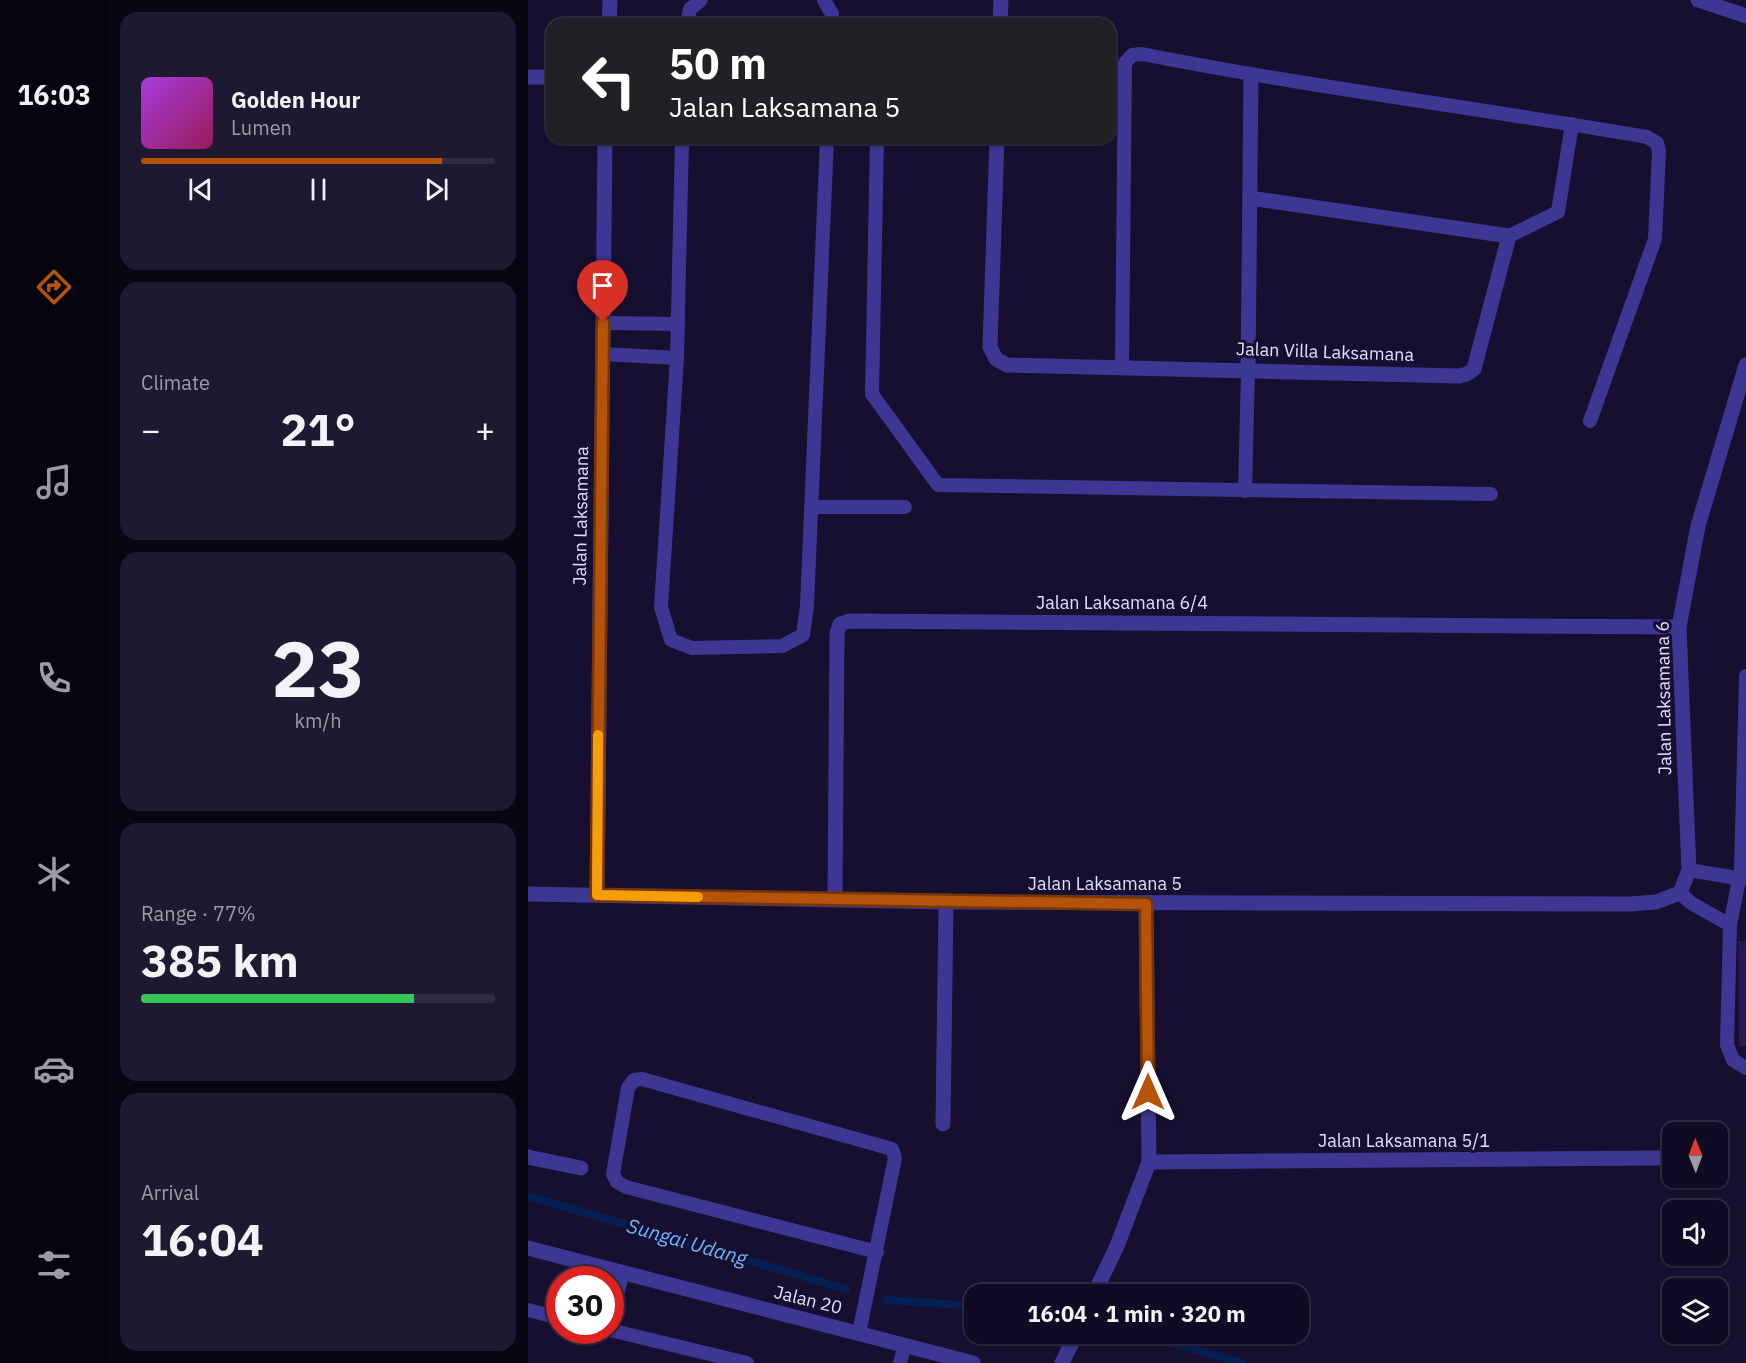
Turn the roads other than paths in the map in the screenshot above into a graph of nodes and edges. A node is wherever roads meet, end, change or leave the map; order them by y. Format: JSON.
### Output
{"nodes":[{"id":1,"x":610,"y":0,"type":"edge"},
{"id":2,"x":700,"y":0,"type":"edge"},
{"id":3,"x":824,"y":0,"type":"edge"},
{"id":4,"x":1001,"y":0,"type":"edge"},
{"id":5,"x":1698,"y":0,"type":"edge"},
{"id":6,"x":1746,"y":16,"type":"edge"},
{"id":7,"x":609,"y":18,"type":"edge"},
{"id":8,"x":688,"y":18,"type":"edge"},
{"id":9,"x":832,"y":18,"type":"edge"},
{"id":10,"x":1000,"y":18,"type":"edge"},
{"id":11,"x":1251,"y":76,"type":"junction"},
{"id":12,"x":528,"y":77,"type":"edge"},
{"id":13,"x":546,"y":77,"type":"edge"},
{"id":14,"x":1572,"y":124,"type":"junction"},
{"id":15,"x":605,"y":144,"type":"edge"},
{"id":16,"x":682,"y":144,"type":"edge"},
{"id":17,"x":827,"y":144,"type":"edge"},
{"id":18,"x":877,"y":144,"type":"edge"},
{"id":19,"x":997,"y":144,"type":"edge"},
{"id":20,"x":1250,"y":198,"type":"junction"},
{"id":21,"x":1509,"y":236,"type":"junction"},
{"id":22,"x":603,"y":322,"type":"junction"},
{"id":23,"x":678,"y":324,"type":"junction"},
{"id":24,"x":603,"y":354,"type":"junction"},
{"id":25,"x":678,"y":358,"type":"junction"},
{"id":26,"x":1746,"y":365,"type":"edge"},
{"id":27,"x":1122,"y":367,"type":"junction"},
{"id":28,"x":1248,"y":370,"type":"junction"},
{"id":29,"x":1744,"y":382,"type":"edge"},
{"id":30,"x":1590,"y":421,"type":"dead end"},
{"id":31,"x":1245,"y":490,"type":"junction"},
{"id":32,"x":1491,"y":494,"type":"dead end"},
{"id":33,"x":812,"y":507,"type":"junction"},
{"id":34,"x":905,"y":507,"type":"dead end"},
{"id":35,"x":1679,"y":627,"type":"junction"},
{"id":36,"x":1746,"y":676,"type":"edge"},
{"id":37,"x":1689,"y":870,"type":"junction"},
{"id":38,"x":1739,"y":882,"type":"junction"},
{"id":39,"x":1680,"y":893,"type":"junction"},
{"id":40,"x":528,"y":894,"type":"edge"},
{"id":41,"x":597,"y":895,"type":"junction"},
{"id":42,"x":836,"y":899,"type":"junction"},
{"id":43,"x":946,"y":902,"type":"junction"},
{"id":44,"x":1146,"y":904,"type":"junction"},
{"id":45,"x":1730,"y":925,"type":"junction"},
{"id":46,"x":1746,"y":1068,"type":"edge"},
{"id":47,"x":944,"y":1124,"type":"dead end"},
{"id":48,"x":528,"y":1157,"type":"edge"},
{"id":49,"x":1659,"y":1158,"type":"dead end"},
{"id":50,"x":1149,"y":1162,"type":"junction"},
{"id":51,"x":581,"y":1168,"type":"dead end"},
{"id":52,"x":528,"y":1248,"type":"edge"},
{"id":53,"x":877,"y":1252,"type":"junction"},
{"id":54,"x":599,"y":1266,"type":"edge"},
{"id":55,"x":624,"y":1272,"type":"edge"},
{"id":56,"x":1099,"y":1284,"type":"edge"},
{"id":57,"x":528,"y":1310,"type":"edge"},
{"id":58,"x":546,"y":1314,"type":"edge"},
{"id":59,"x":624,"y":1333,"type":"edge"},
{"id":60,"x":859,"y":1333,"type":"junction"},
{"id":61,"x":1071,"y":1344,"type":"edge"},
{"id":62,"x":905,"y":1345,"type":"junction"},
{"id":63,"x":747,"y":1363,"type":"edge"},
{"id":64,"x":900,"y":1363,"type":"edge"},
{"id":65,"x":973,"y":1363,"type":"edge"},
{"id":66,"x":1062,"y":1363,"type":"edge"}],
"edges":[{"from":1,"to":7,"type":"street"},
{"from":2,"to":8,"type":"lane"},
{"from":3,"to":9,"type":"lane"},
{"from":4,"to":10,"type":"street"},
{"from":5,"to":6,"type":"street"},
{"from":11,"to":14,"type":"lane"},
{"from":11,"to":20,"type":"street"},
{"from":11,"to":27,"type":"lane"},
{"from":12,"to":13,"type":"street"},
{"from":14,"to":21,"type":"lane"},
{"from":14,"to":30,"type":"lane"},
{"from":15,"to":22,"type":"street","name":"Jalan Laksamana"},
{"from":16,"to":23,"type":"lane"},
{"from":17,"to":33,"type":"lane"},
{"from":18,"to":31,"type":"lane"},
{"from":19,"to":27,"type":"street","name":"Jalan Villa Laksamana"},
{"from":20,"to":21,"type":"street"},
{"from":20,"to":28,"type":"street"},
{"from":21,"to":28,"type":"street","name":"Jalan Villa Laksamana"},
{"from":22,"to":23,"type":"lane"},
{"from":22,"to":24,"type":"street","name":"Jalan Laksamana"},
{"from":23,"to":25,"type":"lane"},
{"from":24,"to":25,"type":"lane"},
{"from":24,"to":41,"type":"street","name":"Jalan Laksamana"},
{"from":25,"to":33,"type":"lane"},
{"from":26,"to":29,"type":"street","name":"Jalan Laksamana 6"},
{"from":27,"to":28,"type":"street","name":"Jalan Villa Laksamana"},
{"from":28,"to":31,"type":"lane"},
{"from":29,"to":35,"type":"street","name":"Jalan Laksamana 6"},
{"from":31,"to":32,"type":"lane"},
{"from":33,"to":34,"type":"lane"},
{"from":35,"to":37,"type":"street","name":"Jalan Laksamana 6"},
{"from":35,"to":42,"type":"street","name":"Jalan Laksamana 6/4"},
{"from":36,"to":38,"type":"lane"},
{"from":37,"to":38,"type":"lane"},
{"from":37,"to":39,"type":"street","name":"Jalan Laksamana 6"},
{"from":38,"to":45,"type":"lane"},
{"from":39,"to":44,"type":"street","name":"Jalan Laksamana 5"},
{"from":39,"to":45,"type":"lane"},
{"from":40,"to":41,"type":"street","name":"Jalan Laksamana 5"},
{"from":41,"to":42,"type":"street","name":"Jalan Laksamana 5"},
{"from":42,"to":43,"type":"street","name":"Jalan Laksamana 5"},
{"from":43,"to":44,"type":"street","name":"Jalan Laksamana 5"},
{"from":43,"to":47,"type":"street"},
{"from":44,"to":50,"type":"street"},
{"from":45,"to":46,"type":"lane"},
{"from":48,"to":51,"type":"street"},
{"from":49,"to":50,"type":"street","name":"Jalan Laksamana 5/1"},
{"from":50,"to":56,"type":"street"},
{"from":52,"to":54,"type":"street","name":"Jalan 20"},
{"from":53,"to":53,"type":"lane"},
{"from":53,"to":60,"type":"lane"},
{"from":55,"to":60,"type":"street","name":"Jalan 20"},
{"from":57,"to":58,"type":"lane"},
{"from":59,"to":63,"type":"lane"},
{"from":60,"to":62,"type":"street","name":"Jalan 20"},
{"from":61,"to":66,"type":"street"},
{"from":62,"to":64,"type":"lane"},
{"from":62,"to":65,"type":"street","name":"Jalan 20"}]}
